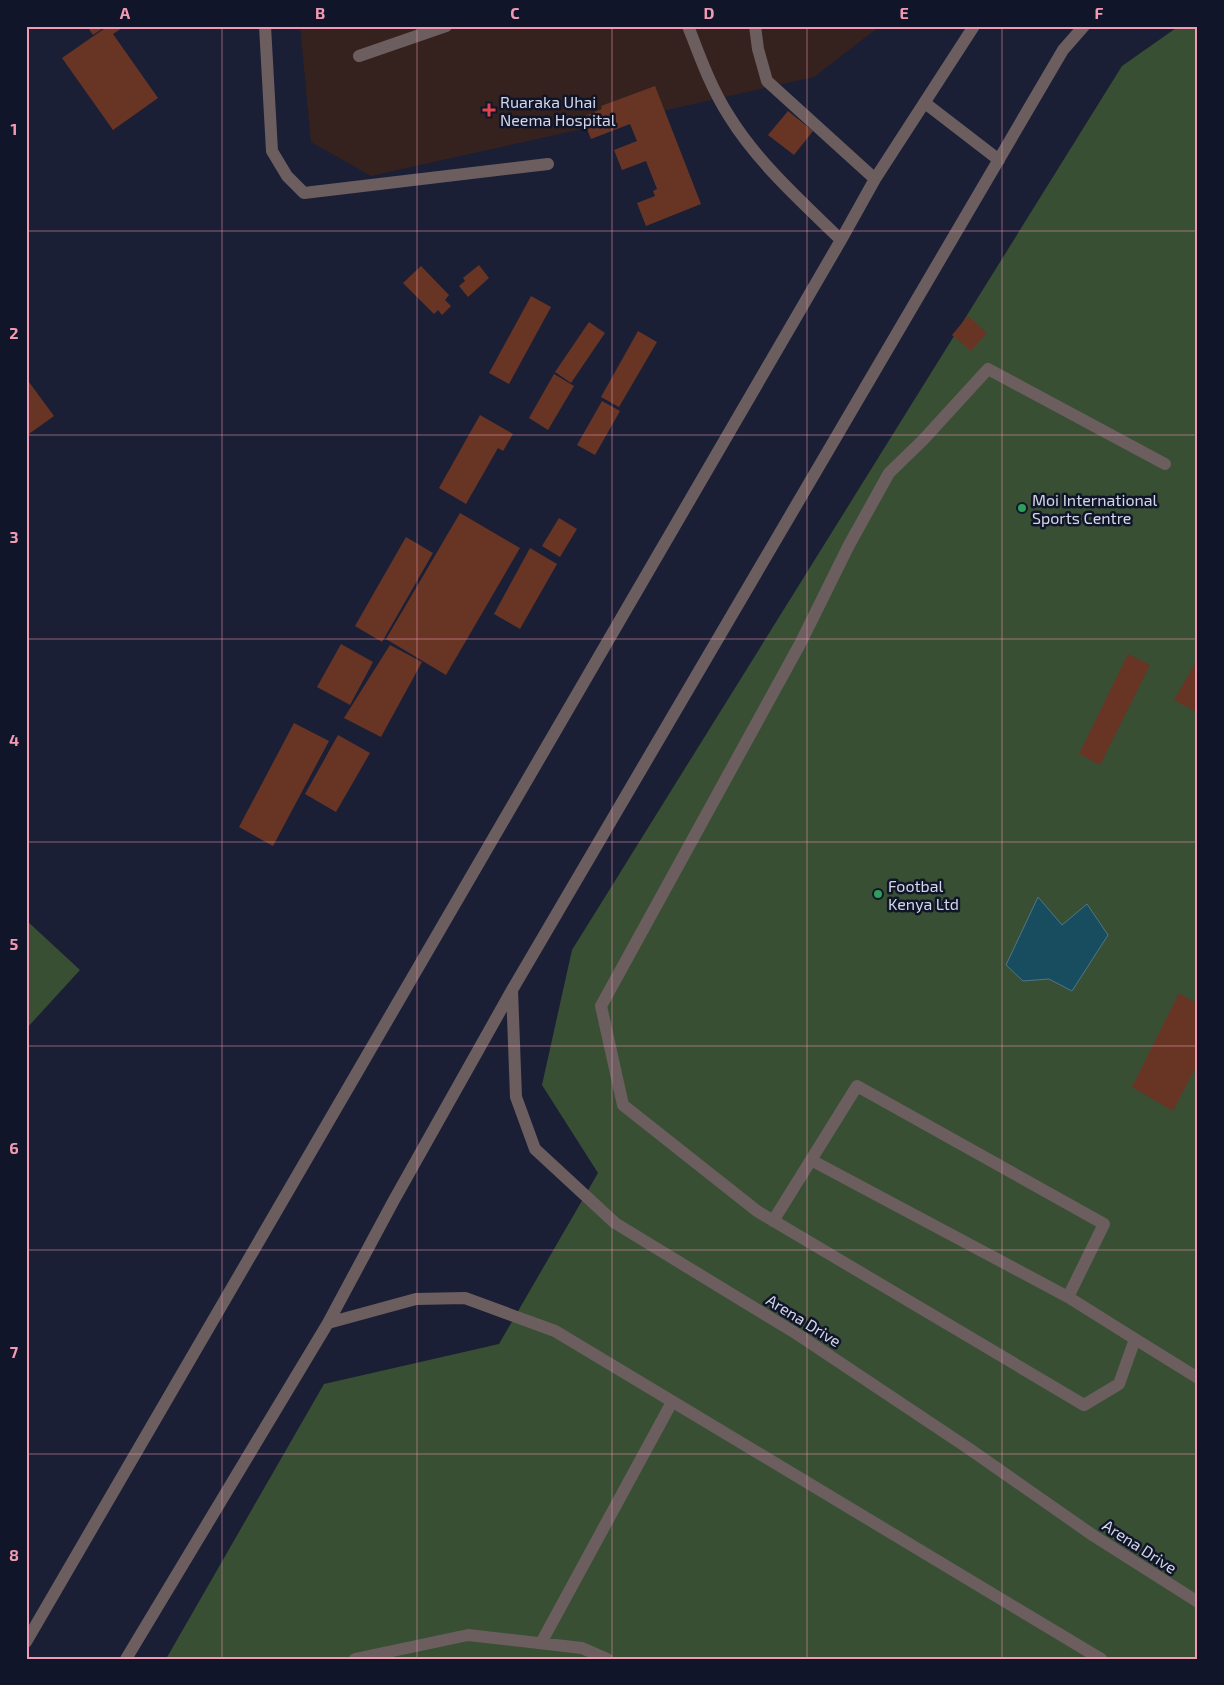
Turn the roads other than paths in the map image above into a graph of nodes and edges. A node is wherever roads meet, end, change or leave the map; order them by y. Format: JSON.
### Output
{"nodes":[{"id":1,"x":265,"y":26,"type":"edge"},
{"id":2,"x":446,"y":26,"type":"edge"},
{"id":3,"x":688,"y":26,"type":"edge"},
{"id":4,"x":755,"y":26,"type":"edge"},
{"id":5,"x":974,"y":26,"type":"edge"},
{"id":6,"x":1084,"y":26,"type":"edge"},
{"id":7,"x":359,"y":56,"type":"dead end"},
{"id":8,"x":925,"y":103,"type":"junction"},
{"id":9,"x":999,"y":160,"type":"junction"},
{"id":10,"x":548,"y":164,"type":"dead end"},
{"id":11,"x":875,"y":179,"type":"junction"},
{"id":12,"x":841,"y":240,"type":"junction"},
{"id":13,"x":1165,"y":464,"type":"dead end"},
{"id":14,"x":512,"y":990,"type":"junction"},
{"id":15,"x":811,"y":1160,"type":"junction"},
{"id":16,"x":773,"y":1221,"type":"junction"},
{"id":17,"x":1068,"y":1297,"type":"junction"},
{"id":18,"x":328,"y":1323,"type":"junction"},
{"id":19,"x":1135,"y":1339,"type":"junction"},
{"id":20,"x":1198,"y":1378,"type":"edge"},
{"id":21,"x":672,"y":1402,"type":"junction"},
{"id":22,"x":1198,"y":1602,"type":"edge"},
{"id":23,"x":26,"y":1642,"type":"edge"},
{"id":24,"x":540,"y":1643,"type":"junction"},
{"id":25,"x":126,"y":1659,"type":"edge"},
{"id":26,"x":355,"y":1659,"type":"edge"},
{"id":27,"x":606,"y":1659,"type":"edge"},
{"id":28,"x":1101,"y":1659,"type":"edge"}],
"edges":[{"from":1,"to":10,"type":"street"},
{"from":2,"to":7,"type":"street"},
{"from":3,"to":12,"type":"street"},
{"from":4,"to":11,"type":"street"},
{"from":5,"to":8,"type":"street"},
{"from":6,"to":9,"type":"street"},
{"from":8,"to":9,"type":"street"},
{"from":8,"to":11,"type":"street"},
{"from":9,"to":14,"type":"street"},
{"from":11,"to":12,"type":"street"},
{"from":12,"to":23,"type":"street"},
{"from":13,"to":16,"type":"street"},
{"from":14,"to":18,"type":"street"},
{"from":14,"to":22,"type":"street","name":"Arena Drive"},
{"from":15,"to":16,"type":"street"},
{"from":15,"to":17,"type":"street"},
{"from":15,"to":17,"type":"street"},
{"from":16,"to":19,"type":"street"},
{"from":17,"to":19,"type":"street"},
{"from":18,"to":21,"type":"street"},
{"from":18,"to":25,"type":"street"},
{"from":19,"to":20,"type":"street"},
{"from":21,"to":24,"type":"street"},
{"from":21,"to":28,"type":"street"},
{"from":24,"to":26,"type":"street"},
{"from":24,"to":27,"type":"street"}]}
